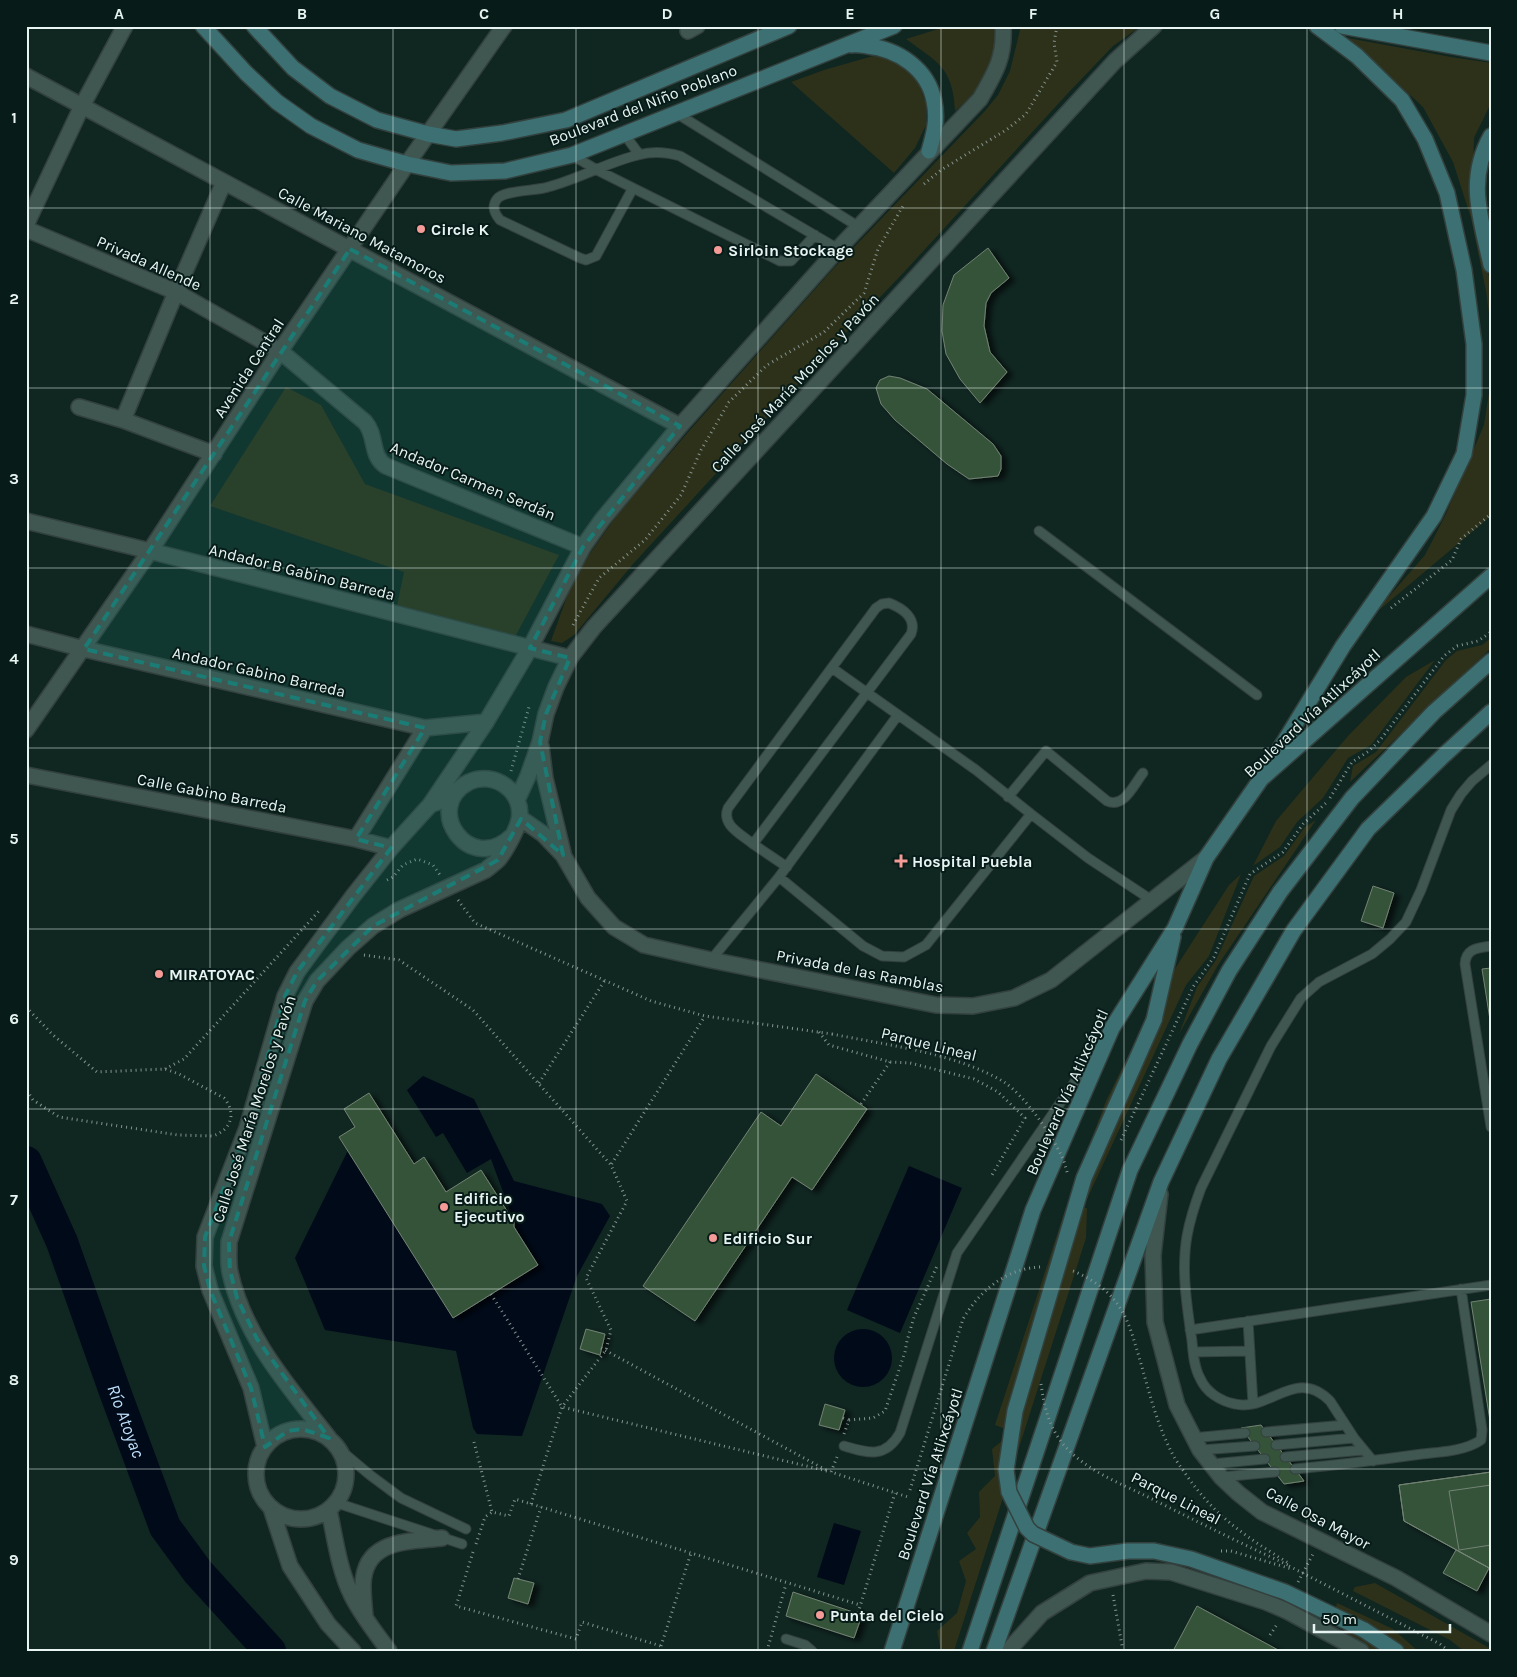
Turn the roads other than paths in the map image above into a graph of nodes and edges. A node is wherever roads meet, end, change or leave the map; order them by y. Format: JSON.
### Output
{"nodes":[{"id":1,"x":125,"y":26,"type":"edge"},
{"id":2,"x":204,"y":26,"type":"edge"},
{"id":3,"x":254,"y":26,"type":"edge"},
{"id":4,"x":504,"y":26,"type":"edge"},
{"id":5,"x":789,"y":26,"type":"edge"},
{"id":6,"x":894,"y":26,"type":"edge"},
{"id":7,"x":1003,"y":26,"type":"edge"},
{"id":8,"x":1154,"y":26,"type":"edge"},
{"id":9,"x":1317,"y":26,"type":"edge"},
{"id":10,"x":1342,"y":26,"type":"edge"},
{"id":11,"x":831,"y":51,"type":"junction"},
{"id":12,"x":1491,"y":53,"type":"edge"},
{"id":13,"x":26,"y":76,"type":"edge"},
{"id":14,"x":82,"y":106,"type":"junction"},
{"id":15,"x":676,"y":113,"type":"junction"},
{"id":16,"x":428,"y":134,"type":"junction"},
{"id":17,"x":624,"y":134,"type":"junction"},
{"id":18,"x":1491,"y":136,"type":"edge"},
{"id":19,"x":929,"y":151,"type":"junction"},
{"id":20,"x":639,"y":154,"type":"junction"},
{"id":21,"x":572,"y":155,"type":"junction"},
{"id":22,"x":407,"y":164,"type":"junction"},
{"id":23,"x":597,"y":170,"type":"junction"},
{"id":24,"x":224,"y":182,"type":"junction"},
{"id":25,"x":633,"y":188,"type":"junction"},
{"id":26,"x":26,"y":225,"type":"edge"},
{"id":27,"x":859,"y":227,"type":"junction"},
{"id":28,"x":26,"y":229,"type":"edge"},
{"id":29,"x":815,"y":235,"type":"junction"},
{"id":30,"x":350,"y":249,"type":"junction"},
{"id":31,"x":838,"y":249,"type":"junction"},
{"id":32,"x":1491,"y":265,"type":"edge"},
{"id":33,"x":176,"y":292,"type":"junction"},
{"id":34,"x":280,"y":351,"type":"junction"},
{"id":35,"x":79,"y":407,"type":"dead end"},
{"id":36,"x":123,"y":420,"type":"junction"},
{"id":37,"x":680,"y":426,"type":"junction"},
{"id":38,"x":214,"y":454,"type":"junction"},
{"id":39,"x":26,"y":521,"type":"edge"},
{"id":40,"x":1039,"y":531,"type":"dead end"},
{"id":41,"x":583,"y":547,"type":"junction"},
{"id":42,"x":150,"y":551,"type":"junction"},
{"id":43,"x":1491,"y":576,"type":"edge"},
{"id":44,"x":26,"y":634,"type":"edge"},
{"id":45,"x":530,"y":648,"type":"junction"},
{"id":46,"x":84,"y":649,"type":"junction"},
{"id":47,"x":570,"y":658,"type":"junction"},
{"id":48,"x":1491,"y":662,"type":"edge"},
{"id":49,"x":832,"y":668,"type":"junction"},
{"id":50,"x":866,"y":692,"type":"junction"},
{"id":51,"x":1257,"y":695,"type":"dead end"},
{"id":52,"x":1491,"y":712,"type":"edge"},
{"id":53,"x":898,"y":715,"type":"junction"},
{"id":54,"x":486,"y":722,"type":"junction"},
{"id":55,"x":424,"y":728,"type":"junction"},
{"id":56,"x":26,"y":730,"type":"edge"},
{"id":57,"x":540,"y":742,"type":"junction"},
{"id":58,"x":459,"y":764,"type":"junction"},
{"id":59,"x":1491,"y":765,"type":"edge"},
{"id":60,"x":1143,"y":773,"type":"dead end"},
{"id":61,"x":26,"y":775,"type":"edge"},
{"id":62,"x":1262,"y":779,"type":"junction"},
{"id":63,"x":457,"y":791,"type":"junction"},
{"id":64,"x":1008,"y":797,"type":"junction"},
{"id":65,"x":517,"y":800,"type":"junction"},
{"id":66,"x":430,"y":805,"type":"junction"},
{"id":67,"x":1031,"y":814,"type":"junction"},
{"id":68,"x":520,"y":818,"type":"junction"},
{"id":69,"x":512,"y":835,"type":"junction"},
{"id":70,"x":356,"y":839,"type":"junction"},
{"id":71,"x":753,"y":844,"type":"junction"},
{"id":72,"x":391,"y":848,"type":"junction"},
{"id":73,"x":563,"y":855,"type":"junction"},
{"id":74,"x":1206,"y":858,"type":"junction"},
{"id":75,"x":787,"y":867,"type":"junction"},
{"id":76,"x":779,"y":877,"type":"junction"},
{"id":77,"x":1152,"y":901,"type":"junction"},
{"id":78,"x":1174,"y":928,"type":"junction"},
{"id":79,"x":1491,"y":946,"type":"edge"},
{"id":80,"x":711,"y":960,"type":"junction"},
{"id":81,"x":1112,"y":1028,"type":"junction"},
{"id":82,"x":1491,"y":1127,"type":"edge"},
{"id":83,"x":1161,"y":1182,"type":"junction"},
{"id":84,"x":1491,"y":1285,"type":"edge"},
{"id":85,"x":1461,"y":1289,"type":"junction"},
{"id":86,"x":1248,"y":1321,"type":"junction"},
{"id":87,"x":1190,"y":1330,"type":"junction"},
{"id":88,"x":1250,"y":1351,"type":"junction"},
{"id":89,"x":1193,"y":1352,"type":"junction"},
{"id":90,"x":1253,"y":1404,"type":"junction"},
{"id":91,"x":1345,"y":1425,"type":"junction"},
{"id":92,"x":1266,"y":1432,"type":"dead end"},
{"id":93,"x":1245,"y":1433,"type":"dead end"},
{"id":94,"x":1354,"y":1438,"type":"junction"},
{"id":95,"x":844,"y":1442,"type":"road end"},
{"id":96,"x":334,"y":1444,"type":"junction"},
{"id":97,"x":1196,"y":1444,"type":"junction"},
{"id":98,"x":1276,"y":1445,"type":"dead end"},
{"id":99,"x":1255,"y":1446,"type":"dead end"},
{"id":100,"x":264,"y":1447,"type":"junction"},
{"id":101,"x":1364,"y":1450,"type":"junction"},
{"id":102,"x":1285,"y":1457,"type":"dead end"},
{"id":103,"x":1265,"y":1459,"type":"dead end"},
{"id":104,"x":1373,"y":1461,"type":"junction"},
{"id":105,"x":1211,"y":1464,"type":"junction"},
{"id":106,"x":1295,"y":1470,"type":"dead end"},
{"id":107,"x":1275,"y":1472,"type":"dead end"},
{"id":108,"x":1222,"y":1477,"type":"junction"},
{"id":109,"x":333,"y":1506,"type":"junction"},
{"id":110,"x":271,"y":1508,"type":"junction"},
{"id":111,"x":466,"y":1529,"type":"dead end"},
{"id":112,"x":442,"y":1538,"type":"junction"},
{"id":113,"x":462,"y":1544,"type":"dead end"},
{"id":114,"x":365,"y":1618,"type":"junction"},
{"id":115,"x":1491,"y":1634,"type":"edge"},
{"id":116,"x":786,"y":1639,"type":"dead end"},
{"id":117,"x":352,"y":1651,"type":"edge"},
{"id":118,"x":390,"y":1651,"type":"edge"},
{"id":119,"x":812,"y":1651,"type":"edge"},
{"id":120,"x":892,"y":1651,"type":"edge"},
{"id":121,"x":970,"y":1651,"type":"edge"},
{"id":122,"x":994,"y":1651,"type":"edge"},
{"id":123,"x":1008,"y":1651,"type":"edge"},
{"id":124,"x":1361,"y":1651,"type":"edge"},
{"id":125,"x":1396,"y":1651,"type":"edge"}],
"edges":[{"from":1,"to":14,"type":"street"},
{"from":2,"to":22,"type":"main road","name":"Boulevard del Niño Poblano"},
{"from":3,"to":16,"type":"main road","name":"Boulevard del Niño Poblano"},
{"from":4,"to":16,"type":"street","name":"Avenida Central"},
{"from":5,"to":16,"type":"main road","name":"Boulevard del Niño Poblano"},
{"from":6,"to":11,"type":"main road","name":"Boulevard del Niño Poblano"},
{"from":7,"to":19,"type":"street"},
{"from":8,"to":47,"type":"street","name":"Calle José María Morelos y Pavón"},
{"from":9,"to":62,"type":"main road"},
{"from":10,"to":12,"type":"main road"},
{"from":11,"to":15,"type":"main road","name":"Boulevard del Niño Poblano"},
{"from":11,"to":19,"type":"main road"},
{"from":13,"to":14,"type":"street","name":"Calle Mariano Matamoros"},
{"from":14,"to":24,"type":"street","name":"Calle Mariano Matamoros"},
{"from":14,"to":26,"type":"street"},
{"from":15,"to":17,"type":"main road","name":"Boulevard del Niño Poblano"},
{"from":15,"to":27,"type":"lane"},
{"from":16,"to":22,"type":"street","name":"Avenida Central"},
{"from":17,"to":20,"type":"lane"},
{"from":17,"to":21,"type":"main road","name":"Boulevard del Niño Poblano"},
{"from":18,"to":32,"type":"main road"},
{"from":19,"to":27,"type":"street"},
{"from":20,"to":23,"type":"lane"},
{"from":20,"to":29,"type":"lane"},
{"from":21,"to":22,"type":"main road","name":"Boulevard del Niño Poblano"},
{"from":21,"to":23,"type":"lane"},
{"from":22,"to":30,"type":"street","name":"Avenida Central"},
{"from":23,"to":25,"type":"lane"},
{"from":23,"to":25,"type":"lane"},
{"from":24,"to":30,"type":"street","name":"Calle Mariano Matamoros"},
{"from":24,"to":33,"type":"street"},
{"from":25,"to":29,"type":"lane"},
{"from":27,"to":31,"type":"street"},
{"from":28,"to":33,"type":"street","name":"Privada Allende"},
{"from":29,"to":31,"type":"lane"},
{"from":30,"to":34,"type":"street","name":"Avenida Central"},
{"from":30,"to":37,"type":"street","name":"Calle Mariano Matamoros"},
{"from":31,"to":37,"type":"street"},
{"from":33,"to":34,"type":"street","name":"Privada Allende"},
{"from":33,"to":36,"type":"street"},
{"from":34,"to":38,"type":"street","name":"Avenida Central"},
{"from":34,"to":41,"type":"street","name":"Andador Carmen Serdán"},
{"from":35,"to":36,"type":"street"},
{"from":36,"to":38,"type":"street"},
{"from":37,"to":41,"type":"street"},
{"from":38,"to":42,"type":"street","name":"Avenida Central"},
{"from":39,"to":42,"type":"street","name":"Andador B Gabino Barreda"},
{"from":40,"to":51,"type":"lane"},
{"from":41,"to":45,"type":"street"},
{"from":42,"to":45,"type":"street","name":"Andador B Gabino Barreda"},
{"from":42,"to":46,"type":"street","name":"Avenida Central"},
{"from":43,"to":62,"type":"main road","name":"Boulevard Vía Atlixcáyotl"},
{"from":44,"to":46,"type":"street","name":"Andador Gabino Barreda"},
{"from":45,"to":47,"type":"street","name":"Andador B Gabino Barreda"},
{"from":45,"to":54,"type":"street"},
{"from":46,"to":55,"type":"street","name":"Andador Gabino Barreda"},
{"from":46,"to":56,"type":"street","name":"Avenida Central"},
{"from":47,"to":57,"type":"street","name":"Calle José María Morelos y Pavón"},
{"from":48,"to":121,"type":"main road"},
{"from":49,"to":50,"type":"lane"},
{"from":49,"to":50,"type":"lane"},
{"from":49,"to":71,"type":"lane"},
{"from":50,"to":53,"type":"lane"},
{"from":50,"to":71,"type":"lane"},
{"from":52,"to":83,"type":"main road"},
{"from":53,"to":64,"type":"lane"},
{"from":53,"to":75,"type":"lane"},
{"from":54,"to":55,"type":"street","name":"Andador Gabino Barreda"},
{"from":54,"to":58,"type":"street"},
{"from":55,"to":70,"type":"street"},
{"from":57,"to":65,"type":"street","name":"Calle José María Morelos y Pavón"},
{"from":57,"to":73,"type":"street"},
{"from":58,"to":63,"type":"street"},
{"from":58,"to":66,"type":"street"},
{"from":59,"to":87,"type":"lane"},
{"from":60,"to":64,"type":"lane"},
{"from":61,"to":70,"type":"street","name":"Calle Gabino Barreda"},
{"from":62,"to":74,"type":"main road","name":"Boulevard Vía Atlixcáyotl"},
{"from":63,"to":65,"type":"street"},
{"from":63,"to":66,"type":"street","name":"Calle José María Morelos y Pavón"},
{"from":63,"to":69,"type":"street"},
{"from":64,"to":67,"type":"lane"},
{"from":65,"to":68,"type":"street"},
{"from":66,"to":72,"type":"street","name":"Calle José María Morelos y Pavón"},
{"from":67,"to":76,"type":"lane"},
{"from":67,"to":77,"type":"lane"},
{"from":68,"to":69,"type":"street"},
{"from":68,"to":73,"type":"street","name":"Privada de las Ramblas"},
{"from":69,"to":96,"type":"street","name":"Calle José María Morelos y Pavón"},
{"from":70,"to":72,"type":"street","name":"Calle Gabino Barreda"},
{"from":71,"to":75,"type":"lane"},
{"from":72,"to":100,"type":"street","name":"Calle José María Morelos y Pavón"},
{"from":73,"to":80,"type":"street","name":"Privada de las Ramblas"},
{"from":74,"to":77,"type":"street","name":"Privada de las Ramblas"},
{"from":74,"to":78,"type":"main road","name":"Boulevard Vía Atlixcáyotl"},
{"from":75,"to":76,"type":"lane"},
{"from":76,"to":80,"type":"lane"},
{"from":77,"to":80,"type":"street","name":"Privada de las Ramblas"},
{"from":78,"to":81,"type":"main road","name":"Boulevard Vía Atlixcáyotl"},
{"from":78,"to":125,"type":"main road","bridge":true},
{"from":79,"to":82,"type":"lane"},
{"from":81,"to":95,"type":"lane"},
{"from":81,"to":120,"type":"main road","name":"Boulevard Vía Atlixcáyotl"},
{"from":83,"to":97,"type":"street","name":"Calle Osa Mayor"},
{"from":83,"to":122,"type":"main road"},
{"from":84,"to":85,"type":"lane"},
{"from":85,"to":86,"type":"lane"},
{"from":85,"to":104,"type":"lane"},
{"from":86,"to":87,"type":"lane"},
{"from":86,"to":88,"type":"lane"},
{"from":87,"to":89,"type":"lane"},
{"from":88,"to":89,"type":"lane"},
{"from":88,"to":90,"type":"lane"},
{"from":89,"to":90,"type":"lane"},
{"from":90,"to":91,"type":"lane"},
{"from":91,"to":92,"type":"lane"},
{"from":91,"to":94,"type":"lane"},
{"from":93,"to":97,"type":"lane"},
{"from":94,"to":98,"type":"lane"},
{"from":94,"to":101,"type":"lane"},
{"from":96,"to":100,"type":"street"},
{"from":96,"to":109,"type":"street"},
{"from":96,"to":111,"type":"lane"},
{"from":97,"to":99,"type":"lane"},
{"from":97,"to":105,"type":"street","name":"Calle Osa Mayor"},
{"from":100,"to":110,"type":"street"},
{"from":101,"to":102,"type":"lane"},
{"from":101,"to":104,"type":"lane"},
{"from":103,"to":105,"type":"lane"},
{"from":104,"to":106,"type":"lane"},
{"from":105,"to":108,"type":"street","name":"Calle Osa Mayor"},
{"from":107,"to":108,"type":"lane"},
{"from":108,"to":115,"type":"street","name":"Calle Osa Mayor"},
{"from":109,"to":110,"type":"street"},
{"from":109,"to":112,"type":"lane"},
{"from":109,"to":114,"type":"street"},
{"from":110,"to":117,"type":"street"},
{"from":112,"to":113,"type":"lane"},
{"from":112,"to":114,"type":"street"},
{"from":114,"to":118,"type":"street"},
{"from":116,"to":119,"type":"lane"},
{"from":123,"to":124,"type":"street"}]}
